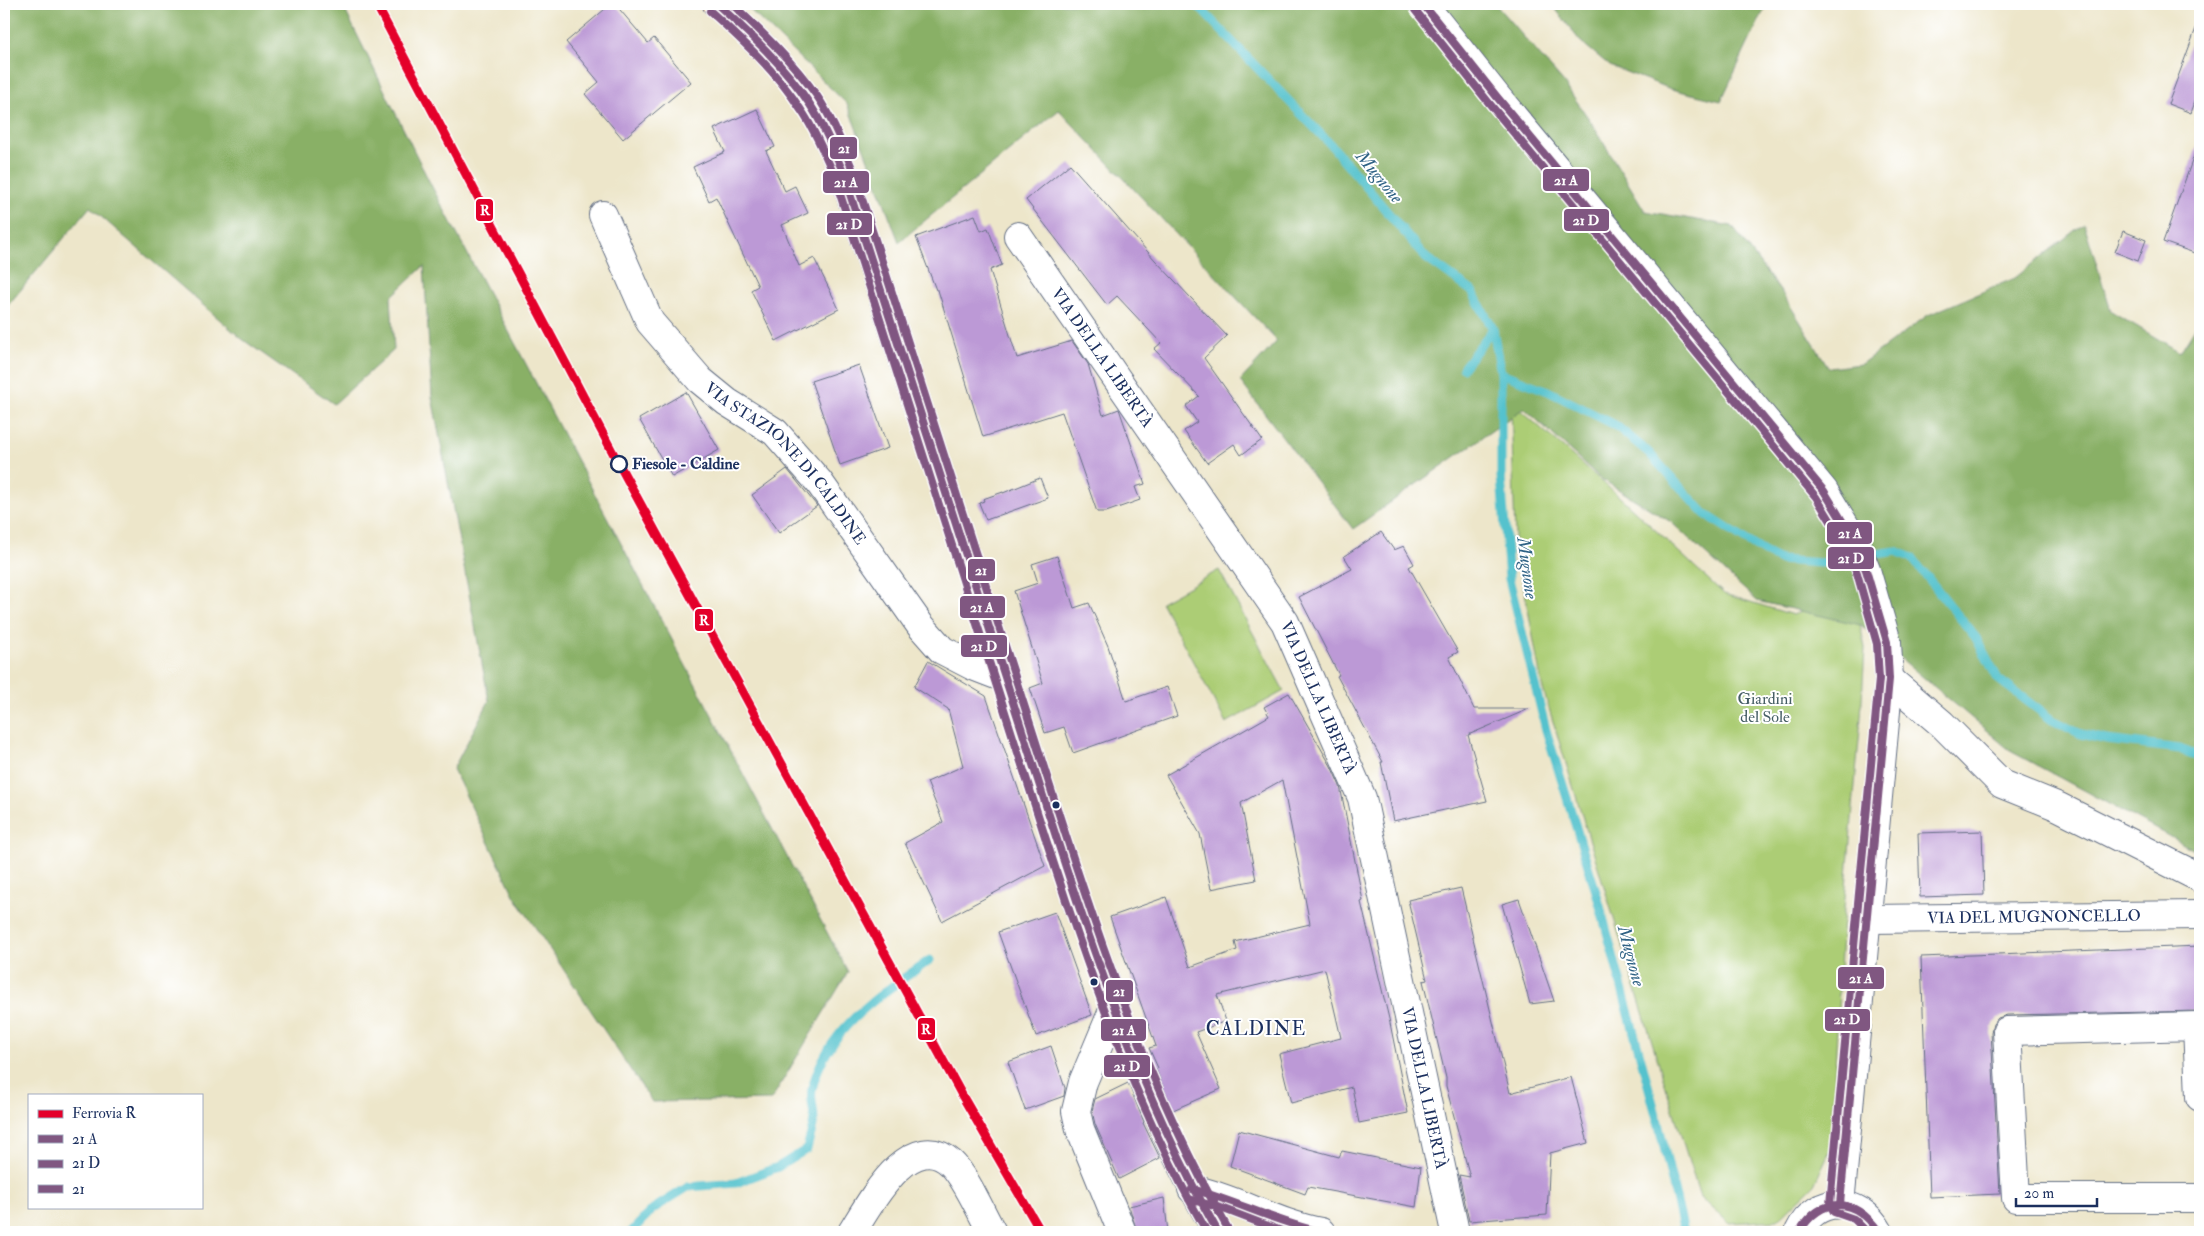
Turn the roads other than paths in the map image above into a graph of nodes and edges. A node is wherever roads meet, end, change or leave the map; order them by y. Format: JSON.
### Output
{"nodes":[{"id":1,"x":717,"y":4,"type":"edge"},
{"id":2,"x":1423,"y":4,"type":"edge"},
{"id":3,"x":603,"y":215,"type":"dead end"},
{"id":4,"x":1018,"y":236,"type":"dead end"},
{"id":5,"x":1004,"y":678,"type":"junction"},
{"id":6,"x":1889,"y":679,"type":"junction"},
{"id":7,"x":2200,"y":878,"type":"edge"},
{"id":8,"x":2200,"y":915,"type":"edge"},
{"id":9,"x":1868,"y":919,"type":"junction"},
{"id":10,"x":1114,"y":1008,"type":"junction"},
{"id":11,"x":2200,"y":1097,"type":"edge"},
{"id":12,"x":1192,"y":1189,"type":"junction"},
{"id":13,"x":2200,"y":1198,"type":"edge"},
{"id":14,"x":1840,"y":1204,"type":"junction"},
{"id":15,"x":852,"y":1232,"type":"edge"},
{"id":16,"x":992,"y":1232,"type":"edge"},
{"id":17,"x":1122,"y":1232,"type":"edge"},
{"id":18,"x":1218,"y":1232,"type":"edge"},
{"id":19,"x":1321,"y":1232,"type":"edge"},
{"id":20,"x":1455,"y":1232,"type":"edge"},
{"id":21,"x":1799,"y":1232,"type":"edge"},
{"id":22,"x":1879,"y":1232,"type":"edge"}],
"edges":[{"from":1,"to":5,"type":"main road"},
{"from":2,"to":6,"type":"street"},
{"from":3,"to":5,"type":"street","name":"VIA STAZIONE DI CALDINE"},
{"from":4,"to":20,"type":"street","name":"VIA DELLA LIBERTÀ"},
{"from":5,"to":10,"type":"main road"},
{"from":6,"to":7,"type":"street"},
{"from":6,"to":9,"type":"street"},
{"from":8,"to":9,"type":"street","name":"VIA DEL MUGNONCELLO"},
{"from":9,"to":14,"type":"street"},
{"from":10,"to":12,"type":"main road"},
{"from":10,"to":17,"type":"street"},
{"from":11,"to":13,"type":"street"},
{"from":12,"to":18,"type":"main road"},
{"from":12,"to":19,"type":"street"},
{"from":14,"to":21,"type":"street"},
{"from":14,"to":22,"type":"street"},
{"from":15,"to":16,"type":"street"}]}
